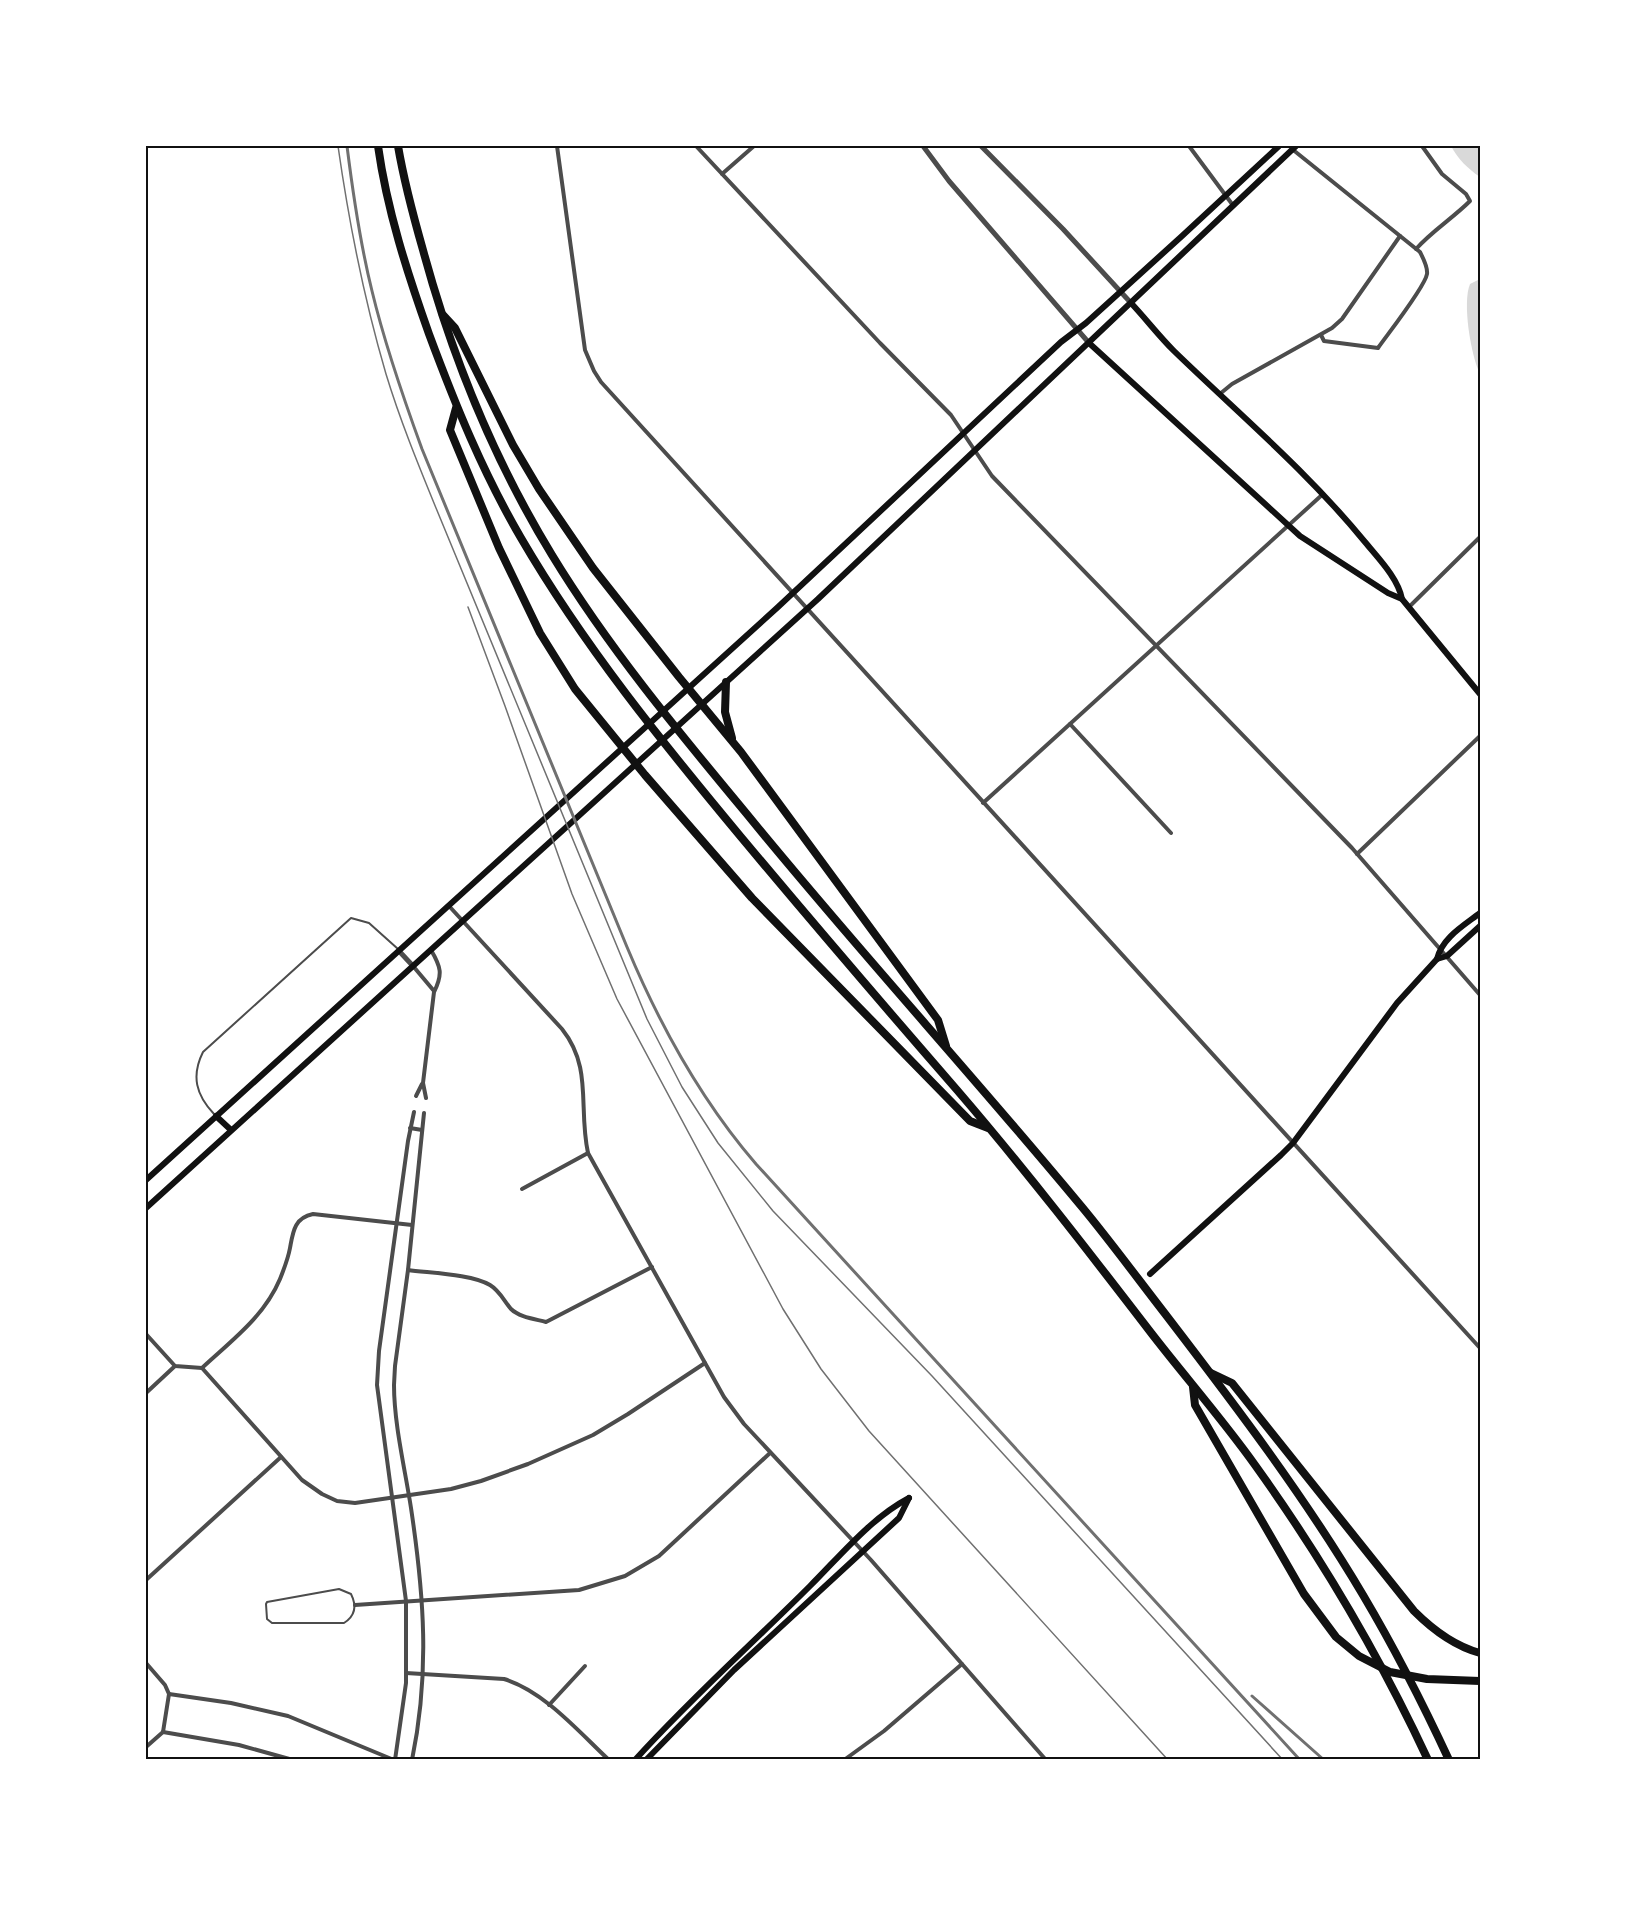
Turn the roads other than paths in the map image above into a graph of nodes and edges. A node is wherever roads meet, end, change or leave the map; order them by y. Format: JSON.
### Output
{"nodes":[{"id":1,"x":378,"y":146,"type":"edge"},
{"id":2,"x":398,"y":146,"type":"edge"},
{"id":3,"x":557,"y":146,"type":"edge"},
{"id":4,"x":696,"y":146,"type":"edge"},
{"id":5,"x":754,"y":146,"type":"edge"},
{"id":6,"x":923,"y":146,"type":"edge"},
{"id":7,"x":981,"y":146,"type":"edge"},
{"id":8,"x":1189,"y":146,"type":"edge"},
{"id":9,"x":1279,"y":146,"type":"edge"},
{"id":10,"x":1422,"y":146,"type":"edge"},
{"id":11,"x":1294,"y":147,"type":"edge"},
{"id":12,"x":722,"y":174,"type":"junction"},
{"id":13,"x":1225,"y":195,"type":"junction"},
{"id":14,"x":1233,"y":204,"type":"junction"},
{"id":15,"x":1400,"y":236,"type":"junction"},
{"id":16,"x":1416,"y":249,"type":"junction"},
{"id":17,"x":1120,"y":291,"type":"junction"},
{"id":18,"x":1131,"y":303,"type":"junction"},
{"id":19,"x":440,"y":311,"type":"junction"},
{"id":20,"x":1076,"y":330,"type":"junction"},
{"id":21,"x":1321,"y":335,"type":"junction"},
{"id":22,"x":1089,"y":343,"type":"junction"},
{"id":23,"x":1221,"y":393,"type":"junction"},
{"id":24,"x":456,"y":408,"type":"junction"},
{"id":25,"x":963,"y":434,"type":"junction"},
{"id":26,"x":975,"y":451,"type":"junction"},
{"id":27,"x":1323,"y":494,"type":"junction"},
{"id":28,"x":1288,"y":526,"type":"junction"},
{"id":29,"x":1480,"y":537,"type":"edge"},
{"id":30,"x":792,"y":594,"type":"junction"},
{"id":31,"x":1402,"y":599,"type":"junction"},
{"id":32,"x":1408,"y":607,"type":"junction"},
{"id":33,"x":806,"y":609,"type":"junction"},
{"id":34,"x":1157,"y":645,"type":"junction"},
{"id":35,"x":726,"y":682,"type":"junction"},
{"id":36,"x":688,"y":688,"type":"junction"},
{"id":37,"x":1480,"y":694,"type":"edge"},
{"id":38,"x":702,"y":705,"type":"junction"},
{"id":39,"x":1070,"y":724,"type":"junction"},
{"id":40,"x":1480,"y":736,"type":"edge"},
{"id":41,"x":622,"y":747,"type":"junction"},
{"id":42,"x":737,"y":747,"type":"junction"},
{"id":43,"x":636,"y":765,"type":"junction"},
{"id":44,"x":983,"y":803,"type":"junction"},
{"id":45,"x":1171,"y":832,"type":"dead end"},
{"id":46,"x":1357,"y":854,"type":"junction"},
{"id":47,"x":448,"y":905,"type":"junction"},
{"id":48,"x":1480,"y":913,"type":"edge"},
{"id":49,"x":463,"y":922,"type":"junction"},
{"id":50,"x":1480,"y":926,"type":"edge"},
{"id":51,"x":1440,"y":948,"type":"junction"},
{"id":52,"x":431,"y":950,"type":"junction"},
{"id":53,"x":399,"y":951,"type":"junction"},
{"id":54,"x":1447,"y":956,"type":"junction"},
{"id":55,"x":1437,"y":959,"type":"junction"},
{"id":56,"x":413,"y":966,"type":"junction"},
{"id":57,"x":434,"y":992,"type":"junction"},
{"id":58,"x":1480,"y":995,"type":"edge"},
{"id":59,"x":948,"y":1051,"type":"junction"},
{"id":60,"x":423,"y":1083,"type":"junction"},
{"id":61,"x":416,"y":1096,"type":"dead end"},
{"id":62,"x":426,"y":1098,"type":"dead end"},
{"id":63,"x":414,"y":1112,"type":"dead end"},
{"id":64,"x":424,"y":1113,"type":"dead end"},
{"id":65,"x":216,"y":1116,"type":"junction"},
{"id":66,"x":410,"y":1128,"type":"junction"},
{"id":67,"x":988,"y":1128,"type":"junction"},
{"id":68,"x":231,"y":1130,"type":"junction"},
{"id":69,"x":422,"y":1130,"type":"junction"},
{"id":70,"x":1293,"y":1143,"type":"junction"},
{"id":71,"x":588,"y":1153,"type":"junction"},
{"id":72,"x":146,"y":1180,"type":"edge"},
{"id":73,"x":522,"y":1189,"type":"dead end"},
{"id":74,"x":146,"y":1208,"type":"edge"},
{"id":75,"x":397,"y":1223,"type":"junction"},
{"id":76,"x":412,"y":1225,"type":"junction"},
{"id":77,"x":652,"y":1267,"type":"junction"},
{"id":78,"x":408,"y":1270,"type":"junction"},
{"id":79,"x":1150,"y":1274,"type":"dead end"},
{"id":80,"x":146,"y":1334,"type":"edge"},
{"id":81,"x":1480,"y":1348,"type":"edge"},
{"id":82,"x":705,"y":1363,"type":"junction"},
{"id":83,"x":175,"y":1366,"type":"junction"},
{"id":84,"x":202,"y":1368,"type":"junction"},
{"id":85,"x":1210,"y":1372,"type":"junction"},
{"id":86,"x":1193,"y":1386,"type":"junction"},
{"id":87,"x":146,"y":1393,"type":"edge"},
{"id":88,"x":770,"y":1453,"type":"junction"},
{"id":89,"x":281,"y":1457,"type":"junction"},
{"id":90,"x":409,"y":1496,"type":"junction"},
{"id":91,"x":393,"y":1498,"type":"junction"},
{"id":92,"x":854,"y":1542,"type":"junction"},
{"id":93,"x":864,"y":1552,"type":"junction"},
{"id":94,"x":146,"y":1580,"type":"edge"},
{"id":95,"x":423,"y":1600,"type":"junction"},
{"id":96,"x":406,"y":1601,"type":"junction"},
{"id":97,"x":355,"y":1605,"type":"junction"},
{"id":98,"x":1480,"y":1653,"type":"edge"},
{"id":99,"x":146,"y":1663,"type":"edge"},
{"id":100,"x":962,"y":1664,"type":"junction"},
{"id":101,"x":585,"y":1666,"type":"dead end"},
{"id":102,"x":406,"y":1673,"type":"junction"},
{"id":103,"x":423,"y":1674,"type":"junction"},
{"id":104,"x":1480,"y":1681,"type":"edge"},
{"id":105,"x":169,"y":1694,"type":"junction"},
{"id":106,"x":549,"y":1705,"type":"junction"},
{"id":107,"x":163,"y":1732,"type":"junction"},
{"id":108,"x":146,"y":1747,"type":"edge"},
{"id":109,"x":644,"y":1749,"type":"junction"},
{"id":110,"x":650,"y":1758,"type":"edge"},
{"id":111,"x":293,"y":1760,"type":"edge"},
{"id":112,"x":394,"y":1760,"type":"edge"},
{"id":113,"x":412,"y":1760,"type":"edge"},
{"id":114,"x":609,"y":1760,"type":"edge"},
{"id":115,"x":634,"y":1760,"type":"edge"},
{"id":116,"x":844,"y":1760,"type":"edge"},
{"id":117,"x":1046,"y":1760,"type":"edge"},
{"id":118,"x":1428,"y":1760,"type":"edge"},
{"id":119,"x":1449,"y":1760,"type":"edge"}],
"edges":[{"from":1,"to":24,"type":"highway"},
{"from":2,"to":19,"type":"highway"},
{"from":3,"to":30,"type":"street"},
{"from":4,"to":12,"type":"street"},
{"from":5,"to":12,"type":"street"},
{"from":6,"to":20,"type":"street"},
{"from":7,"to":17,"type":"street"},
{"from":8,"to":13,"type":"street"},
{"from":9,"to":13,"type":"main road"},
{"from":10,"to":16,"type":"street"},
{"from":11,"to":14,"type":"main road"},
{"from":11,"to":15,"type":"street"},
{"from":12,"to":25,"type":"street"},
{"from":13,"to":14,"type":"street"},
{"from":13,"to":17,"type":"main road"},
{"from":14,"to":18,"type":"main road"},
{"from":15,"to":16,"type":"street"},
{"from":15,"to":21,"type":"street"},
{"from":16,"to":21,"type":"street"},
{"from":17,"to":18,"type":"street"},
{"from":17,"to":20,"type":"main road"},
{"from":18,"to":22,"type":"main road"},
{"from":18,"to":23,"type":"main road"},
{"from":19,"to":36,"type":"highway"},
{"from":19,"to":59,"type":"highway"},
{"from":20,"to":22,"type":"street"},
{"from":20,"to":25,"type":"main road"},
{"from":21,"to":23,"type":"street"},
{"from":22,"to":26,"type":"main road"},
{"from":22,"to":28,"type":"main road"},
{"from":23,"to":27,"type":"main road"},
{"from":24,"to":41,"type":"highway"},
{"from":24,"to":67,"type":"highway"},
{"from":25,"to":26,"type":"street"},
{"from":25,"to":30,"type":"main road"},
{"from":26,"to":33,"type":"main road"},
{"from":26,"to":34,"type":"street"},
{"from":27,"to":28,"type":"street"},
{"from":27,"to":31,"type":"main road"},
{"from":28,"to":31,"type":"main road"},
{"from":28,"to":34,"type":"street"},
{"from":29,"to":32,"type":"street"},
{"from":30,"to":33,"type":"street"},
{"from":30,"to":36,"type":"main road"},
{"from":31,"to":32,"type":"main road"},
{"from":32,"to":37,"type":"main road"},
{"from":33,"to":35,"type":"main road"},
{"from":33,"to":44,"type":"street"},
{"from":34,"to":39,"type":"street"},
{"from":34,"to":46,"type":"street"},
{"from":35,"to":38,"type":"main road"},
{"from":35,"to":42,"type":"highway"},
{"from":36,"to":38,"type":"highway"},
{"from":36,"to":41,"type":"main road"},
{"from":38,"to":42,"type":"highway"},
{"from":38,"to":43,"type":"main road"},
{"from":39,"to":44,"type":"street"},
{"from":39,"to":45,"type":"street"},
{"from":40,"to":46,"type":"street"},
{"from":41,"to":43,"type":"highway"},
{"from":41,"to":47,"type":"main road"},
{"from":42,"to":59,"type":"highway"},
{"from":43,"to":49,"type":"main road"},
{"from":43,"to":67,"type":"highway"},
{"from":44,"to":70,"type":"street"},
{"from":46,"to":51,"type":"street"},
{"from":47,"to":49,"type":"street"},
{"from":47,"to":53,"type":"main road"},
{"from":48,"to":51,"type":"main road"},
{"from":49,"to":52,"type":"main road"},
{"from":49,"to":71,"type":"street"},
{"from":50,"to":54,"type":"main road"},
{"from":51,"to":54,"type":"street"},
{"from":51,"to":55,"type":"main road"},
{"from":52,"to":56,"type":"main road"},
{"from":52,"to":57,"type":"street"},
{"from":53,"to":56,"type":"street"},
{"from":53,"to":65,"type":"main road"},
{"from":53,"to":65,"type":"lane"},
{"from":54,"to":55,"type":"main road"},
{"from":54,"to":58,"type":"street"},
{"from":55,"to":70,"type":"main road"},
{"from":56,"to":57,"type":"street"},
{"from":56,"to":68,"type":"main road"},
{"from":57,"to":60,"type":"street"},
{"from":59,"to":85,"type":"highway"},
{"from":60,"to":61,"type":"street"},
{"from":60,"to":62,"type":"street"},
{"from":63,"to":66,"type":"street"},
{"from":64,"to":69,"type":"street"},
{"from":65,"to":68,"type":"main road"},
{"from":65,"to":72,"type":"main road"},
{"from":66,"to":69,"type":"street"},
{"from":66,"to":75,"type":"street"},
{"from":67,"to":86,"type":"highway"},
{"from":68,"to":74,"type":"main road"},
{"from":69,"to":76,"type":"street"},
{"from":70,"to":79,"type":"main road"},
{"from":70,"to":81,"type":"street"},
{"from":71,"to":73,"type":"street"},
{"from":71,"to":77,"type":"street"},
{"from":75,"to":76,"type":"street"},
{"from":75,"to":84,"type":"street"},
{"from":75,"to":91,"type":"street"},
{"from":76,"to":78,"type":"street"},
{"from":77,"to":78,"type":"street"},
{"from":77,"to":82,"type":"street"},
{"from":78,"to":90,"type":"street"},
{"from":80,"to":83,"type":"street"},
{"from":82,"to":88,"type":"street"},
{"from":82,"to":90,"type":"street"},
{"from":83,"to":84,"type":"street"},
{"from":83,"to":87,"type":"street"},
{"from":84,"to":89,"type":"street"},
{"from":85,"to":98,"type":"highway"},
{"from":85,"to":119,"type":"highway"},
{"from":86,"to":104,"type":"highway"},
{"from":86,"to":118,"type":"highway"},
{"from":88,"to":92,"type":"street"},
{"from":88,"to":95,"type":"street"},
{"from":89,"to":91,"type":"street"},
{"from":89,"to":94,"type":"street"},
{"from":90,"to":91,"type":"street"},
{"from":90,"to":95,"type":"street"},
{"from":91,"to":96,"type":"street"},
{"from":92,"to":93,"type":"street"},
{"from":92,"to":93,"type":"main road"},
{"from":92,"to":109,"type":"main road"},
{"from":93,"to":100,"type":"street"},
{"from":93,"to":110,"type":"main road"},
{"from":95,"to":96,"type":"street"},
{"from":95,"to":103,"type":"street"},
{"from":96,"to":97,"type":"street"},
{"from":96,"to":102,"type":"street"},
{"from":97,"to":97,"type":"lane"},
{"from":99,"to":105,"type":"street"},
{"from":100,"to":116,"type":"street"},
{"from":100,"to":117,"type":"street"},
{"from":101,"to":106,"type":"street"},
{"from":102,"to":103,"type":"street"},
{"from":102,"to":112,"type":"street"},
{"from":103,"to":106,"type":"street"},
{"from":103,"to":113,"type":"street"},
{"from":105,"to":107,"type":"street"},
{"from":105,"to":112,"type":"street"},
{"from":106,"to":114,"type":"street"},
{"from":107,"to":108,"type":"street"},
{"from":107,"to":111,"type":"street"},
{"from":109,"to":110,"type":"street"},
{"from":109,"to":115,"type":"main road"}]}
